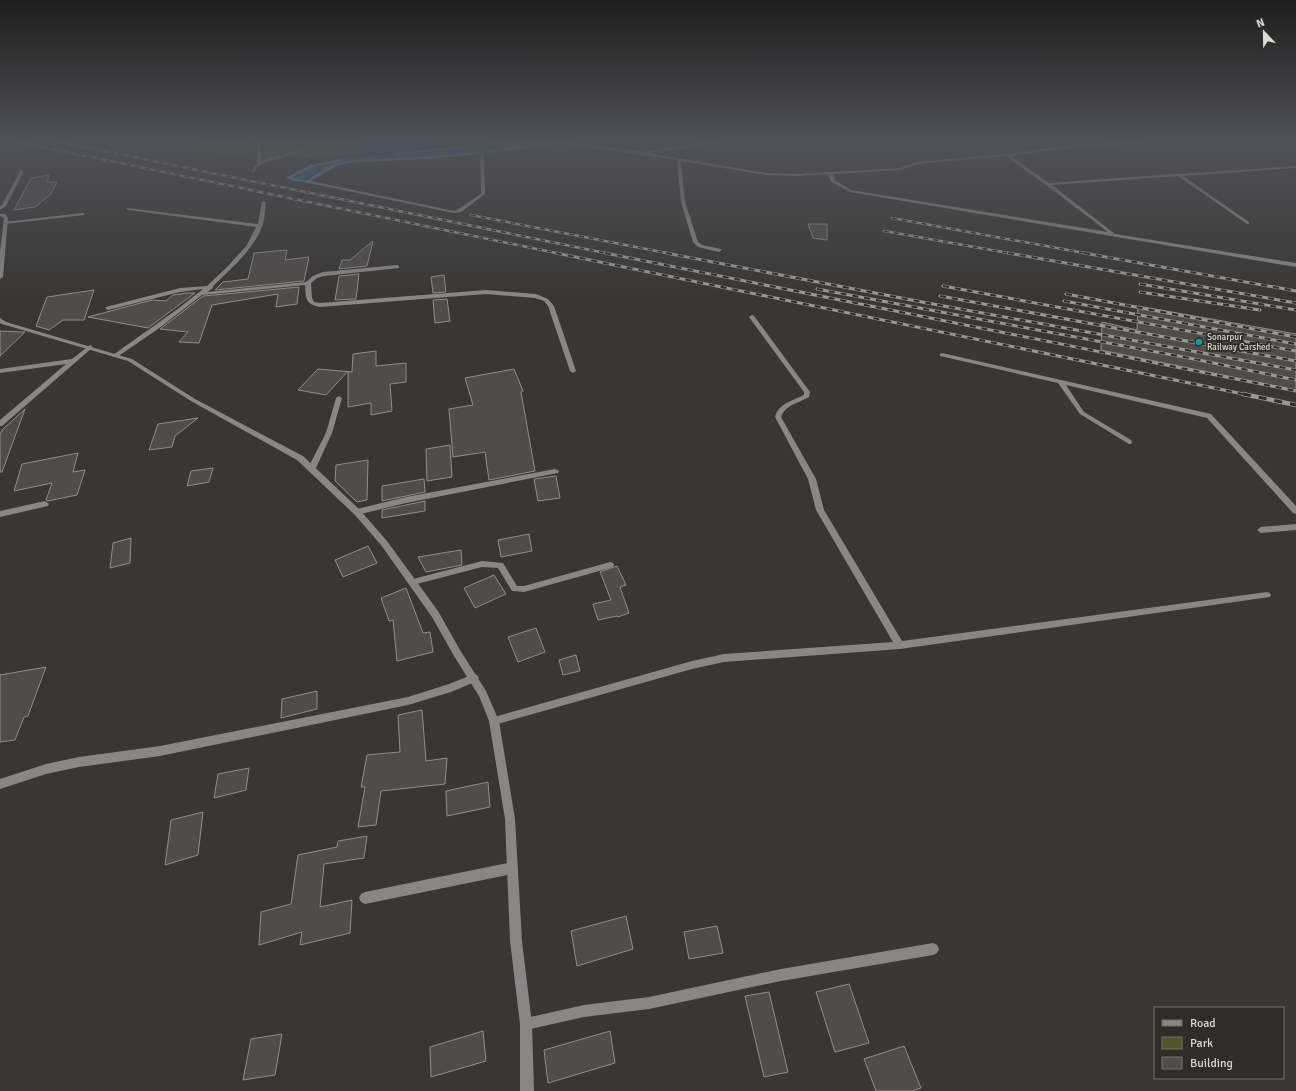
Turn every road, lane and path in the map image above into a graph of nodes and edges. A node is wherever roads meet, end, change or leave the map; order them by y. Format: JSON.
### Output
{"nodes":[{"id":1,"x":11,"y":193,"type":"edge"},
{"id":2,"x":360,"y":193,"type":"edge"},
{"id":3,"x":483,"y":193,"type":"edge"},
{"id":4,"x":682,"y":193,"type":"edge"},
{"id":5,"x":861,"y":193,"type":"edge"},
{"id":6,"x":1059,"y":193,"type":"edge"},
{"id":7,"x":1204,"y":193,"type":"edge"},
{"id":8,"x":264,"y":202,"type":"dead end"},
{"id":9,"x":0,"y":209,"type":"edge"},
{"id":10,"x":128,"y":209,"type":"dead end"},
{"id":11,"x":82,"y":214,"type":"dead end"},
{"id":12,"x":0,"y":215,"type":"edge"},
{"id":13,"x":5,"y":223,"type":"junction"},
{"id":14,"x":1247,"y":223,"type":"dead end"},
{"id":15,"x":259,"y":226,"type":"junction"},
{"id":16,"x":1113,"y":235,"type":"junction"},
{"id":17,"x":719,"y":250,"type":"dead end"},
{"id":18,"x":1296,"y":265,"type":"edge"},
{"id":19,"x":397,"y":267,"type":"dead end"},
{"id":20,"x":0,"y":277,"type":"edge"},
{"id":21,"x":308,"y":283,"type":"junction"},
{"id":22,"x":211,"y":287,"type":"junction"},
{"id":23,"x":203,"y":294,"type":"junction"},
{"id":24,"x":108,"y":308,"type":"dead end"},
{"id":25,"x":752,"y":317,"type":"dead end"},
{"id":26,"x":0,"y":320,"type":"edge"},
{"id":27,"x":90,"y":347,"type":"junction"},
{"id":28,"x":942,"y":355,"type":"dead end"},
{"id":29,"x":115,"y":356,"type":"junction"},
{"id":30,"x":74,"y":360,"type":"junction"},
{"id":31,"x":0,"y":370,"type":"edge"},
{"id":32,"x":573,"y":371,"type":"dead end"},
{"id":33,"x":1060,"y":382,"type":"junction"},
{"id":34,"x":339,"y":398,"type":"dead end"},
{"id":35,"x":0,"y":424,"type":"edge"},
{"id":36,"x":1129,"y":442,"type":"dead end"},
{"id":37,"x":312,"y":468,"type":"junction"},
{"id":38,"x":554,"y":471,"type":"dead end"},
{"id":39,"x":45,"y":504,"type":"dead end"},
{"id":40,"x":1296,"y":511,"type":"edge"},
{"id":41,"x":357,"y":512,"type":"junction"},
{"id":42,"x":0,"y":514,"type":"edge"},
{"id":43,"x":1296,"y":527,"type":"edge"},
{"id":44,"x":1261,"y":530,"type":"dead end"},
{"id":45,"x":610,"y":565,"type":"dead end"},
{"id":46,"x":413,"y":582,"type":"junction"},
{"id":47,"x":1267,"y":595,"type":"dead end"},
{"id":48,"x":900,"y":645,"type":"junction"},
{"id":49,"x":474,"y":678,"type":"junction"},
{"id":50,"x":494,"y":721,"type":"junction"},
{"id":51,"x":0,"y":784,"type":"edge"},
{"id":52,"x":512,"y":868,"type":"junction"},
{"id":53,"x":365,"y":898,"type":"dead end"},
{"id":54,"x":933,"y":949,"type":"dead end"},
{"id":55,"x":526,"y":1024,"type":"junction"},
{"id":56,"x":527,"y":1091,"type":"edge"}],
"edges":[{"from":1,"to":9,"type":"street"},
{"from":2,"to":3,"type":"street"},
{"from":4,"to":17,"type":"street"},
{"from":5,"to":16,"type":"street"},
{"from":6,"to":16,"type":"street"},
{"from":7,"to":14,"type":"street"},
{"from":8,"to":15,"type":"street"},
{"from":10,"to":15,"type":"street"},
{"from":11,"to":13,"type":"street"},
{"from":12,"to":13,"type":"street"},
{"from":13,"to":20,"type":"street"},
{"from":15,"to":22,"type":"street"},
{"from":16,"to":18,"type":"street"},
{"from":19,"to":21,"type":"street"},
{"from":21,"to":23,"type":"street"},
{"from":21,"to":32,"type":"street"},
{"from":22,"to":23,"type":"street"},
{"from":22,"to":24,"type":"street"},
{"from":23,"to":29,"type":"street"},
{"from":25,"to":48,"type":"street"},
{"from":26,"to":27,"type":"street"},
{"from":27,"to":29,"type":"street"},
{"from":27,"to":30,"type":"street"},
{"from":28,"to":33,"type":"street"},
{"from":29,"to":37,"type":"street"},
{"from":30,"to":31,"type":"street"},
{"from":30,"to":35,"type":"street"},
{"from":33,"to":36,"type":"street"},
{"from":33,"to":40,"type":"street"},
{"from":34,"to":37,"type":"street"},
{"from":37,"to":41,"type":"street"},
{"from":38,"to":41,"type":"street"},
{"from":39,"to":42,"type":"street"},
{"from":41,"to":46,"type":"street"},
{"from":43,"to":44,"type":"street"},
{"from":45,"to":46,"type":"street"},
{"from":46,"to":49,"type":"street"},
{"from":47,"to":48,"type":"street"},
{"from":48,"to":50,"type":"street"},
{"from":49,"to":50,"type":"street"},
{"from":49,"to":51,"type":"street"},
{"from":50,"to":52,"type":"street"},
{"from":52,"to":53,"type":"street"},
{"from":52,"to":55,"type":"street"},
{"from":54,"to":55,"type":"street"},
{"from":55,"to":56,"type":"street"}]}
